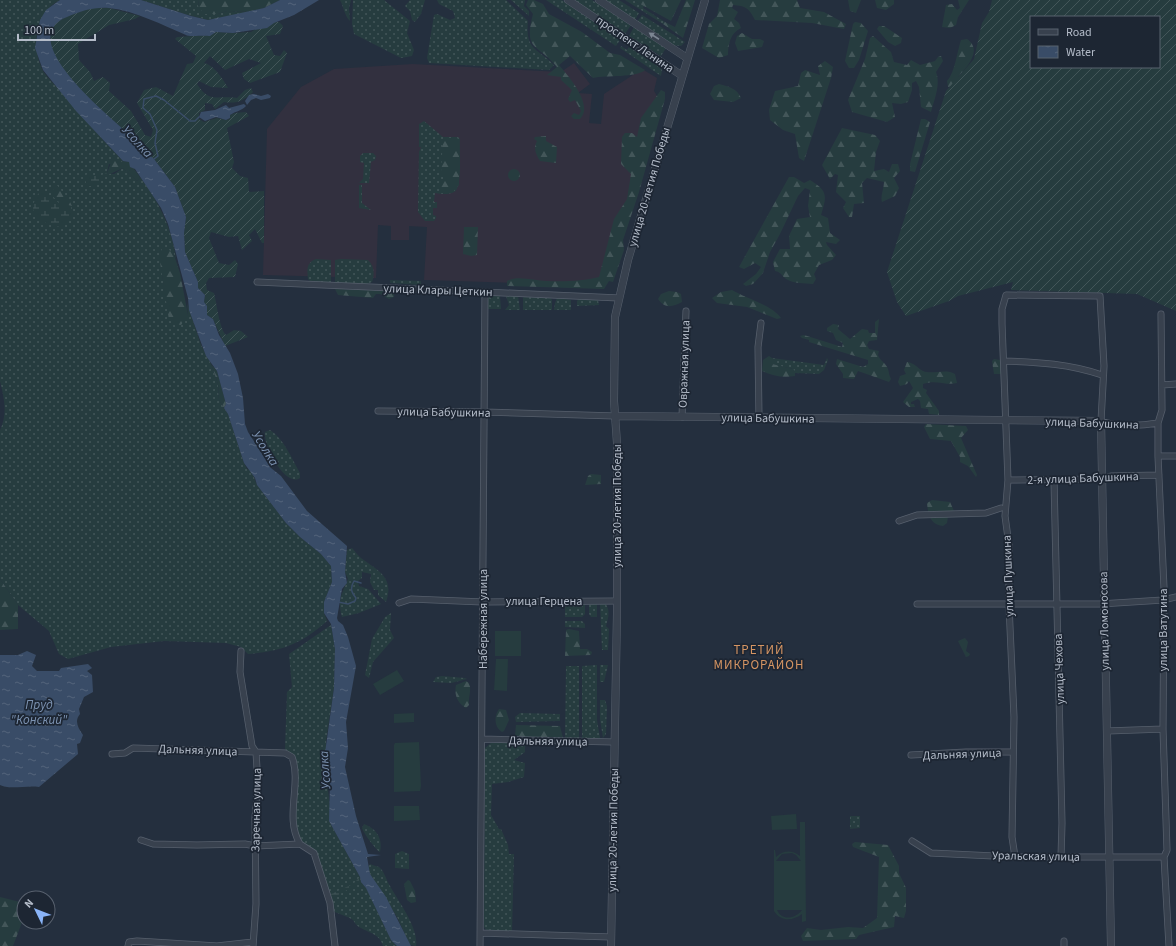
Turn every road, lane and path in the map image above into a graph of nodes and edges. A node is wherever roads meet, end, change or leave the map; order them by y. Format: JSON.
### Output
{"nodes":[{"id":1,"x":568,"y":0,"type":"edge"},
{"id":2,"x":599,"y":0,"type":"edge"},
{"id":3,"x":705,"y":0,"type":"edge"},
{"id":4,"x":687,"y":58,"type":"junction"},
{"id":5,"x":682,"y":76,"type":"junction"},
{"id":6,"x":257,"y":282,"type":"dead end"},
{"id":7,"x":485,"y":292,"type":"junction"},
{"id":8,"x":1006,"y":295,"type":"joint"},
{"id":9,"x":619,"y":298,"type":"junction"},
{"id":10,"x":686,"y":311,"type":"dead end"},
{"id":11,"x":1162,"y":314,"type":"dead end"},
{"id":12,"x":761,"y":323,"type":"dead end"},
{"id":13,"x":1004,"y":361,"type":"junction"},
{"id":14,"x":1102,"y":375,"type":"junction"},
{"id":15,"x":1176,"y":384,"type":"edge"},
{"id":16,"x":1162,"y":385,"type":"junction"},
{"id":17,"x":378,"y":411,"type":"dead end"},
{"id":18,"x":484,"y":412,"type":"junction"},
{"id":19,"x":615,"y":416,"type":"junction"},
{"id":20,"x":682,"y":417,"type":"junction"},
{"id":21,"x":759,"y":418,"type":"junction"},
{"id":22,"x":1006,"y":421,"type":"junction"},
{"id":23,"x":1101,"y":421,"type":"junction"},
{"id":24,"x":1158,"y":423,"type":"junction"},
{"id":25,"x":1158,"y":456,"type":"junction"},
{"id":26,"x":1176,"y":456,"type":"edge"},
{"id":27,"x":1159,"y":475,"type":"junction"},
{"id":28,"x":1103,"y":479,"type":"junction"},
{"id":29,"x":1008,"y":480,"type":"junction"},
{"id":30,"x":1054,"y":480,"type":"junction"},
{"id":31,"x":1002,"y":508,"type":"dead end"},
{"id":32,"x":899,"y":521,"type":"dead end"},
{"id":33,"x":1176,"y":597,"type":"edge"},
{"id":34,"x":1162,"y":600,"type":"junction"},
{"id":35,"x":617,"y":601,"type":"junction"},
{"id":36,"x":483,"y":602,"type":"junction"},
{"id":37,"x":399,"y":603,"type":"dead end"},
{"id":38,"x":917,"y":604,"type":"dead end"},
{"id":39,"x":1103,"y":604,"type":"junction"},
{"id":40,"x":1009,"y":605,"type":"junction"},
{"id":41,"x":1056,"y":605,"type":"junction"},
{"id":42,"x":241,"y":651,"type":"dead end"},
{"id":43,"x":1163,"y":729,"type":"junction"},
{"id":44,"x":1107,"y":731,"type":"junction"},
{"id":45,"x":482,"y":739,"type":"junction"},
{"id":46,"x":614,"y":742,"type":"junction"},
{"id":47,"x":256,"y":752,"type":"junction"},
{"id":48,"x":1013,"y":752,"type":"junction"},
{"id":49,"x":112,"y":754,"type":"dead end"},
{"id":50,"x":912,"y":755,"type":"dead end"},
{"id":51,"x":141,"y":840,"type":"dead end"},
{"id":52,"x":912,"y":841,"type":"dead end"},
{"id":53,"x":300,"y":844,"type":"junction"},
{"id":54,"x":255,"y":846,"type":"junction"},
{"id":55,"x":1109,"y":856,"type":"junction"},
{"id":56,"x":1164,"y":856,"type":"junction"},
{"id":57,"x":1015,"y":857,"type":"junction"},
{"id":58,"x":1061,"y":857,"type":"junction"},
{"id":59,"x":480,"y":933,"type":"junction"},
{"id":60,"x":611,"y":937,"type":"junction"},
{"id":61,"x":128,"y":944,"type":"edge"},
{"id":62,"x":253,"y":944,"type":"edge"},
{"id":63,"x":217,"y":946,"type":"edge"},
{"id":64,"x":335,"y":946,"type":"edge"},
{"id":65,"x":480,"y":946,"type":"edge"},
{"id":66,"x":612,"y":946,"type":"edge"},
{"id":67,"x":1111,"y":946,"type":"edge"},
{"id":68,"x":1169,"y":946,"type":"edge"}],
"edges":[{"from":1,"to":5,"type":"street","name":"проспект Ленина"},
{"from":4,"to":2,"type":"street","name":"проспект Ленина","one_way":true},
{"from":3,"to":4,"type":"street","name":"улица 20-летия Победы"},
{"from":4,"to":5,"type":"street","name":"улица 20-летия Победы"},
{"from":5,"to":9,"type":"street","name":"улица 20-летия Победы"},
{"from":6,"to":7,"type":"street","name":"улица Клары Цеткин"},
{"from":7,"to":9,"type":"street","name":"улица Клары Цеткин"},
{"from":7,"to":18,"type":"street","name":"Набережная улица"},
{"from":8,"to":13,"type":"street","name":"улица Пушкина"},
{"from":8,"to":14,"type":"street","name":"улица Ломоносова"},
{"from":9,"to":19,"type":"street","name":"улица 20-летия Победы"},
{"from":10,"to":20,"type":"street","name":"Овражная улица"},
{"from":11,"to":16,"type":"street","name":"улица Ватутина"},
{"from":12,"to":21,"type":"street"},
{"from":13,"to":14,"type":"street"},
{"from":13,"to":22,"type":"street","name":"улица Пушкина"},
{"from":14,"to":23,"type":"street","name":"улица Ломоносова"},
{"from":15,"to":16,"type":"street"},
{"from":16,"to":24,"type":"street","name":"улица Ватутина"},
{"from":17,"to":18,"type":"street","name":"улица Бабушкина"},
{"from":18,"to":19,"type":"street","name":"улица Бабушкина"},
{"from":18,"to":36,"type":"street","name":"Набережная улица"},
{"from":19,"to":20,"type":"street","name":"улица Бабушкина"},
{"from":19,"to":35,"type":"street","name":"улица 20-летия Победы"},
{"from":20,"to":21,"type":"street","name":"улица Бабушкина"},
{"from":21,"to":22,"type":"street","name":"улица Бабушкина"},
{"from":22,"to":23,"type":"street","name":"улица Бабушкина"},
{"from":22,"to":29,"type":"street","name":"улица Пушкина"},
{"from":23,"to":24,"type":"street","name":"улица Бабушкина"},
{"from":23,"to":28,"type":"street","name":"улица Ломоносова"},
{"from":24,"to":25,"type":"street","name":"улица Ватутина"},
{"from":25,"to":26,"type":"street"},
{"from":25,"to":27,"type":"street","name":"улица Ватутина"},
{"from":27,"to":28,"type":"street","name":"2-я улица Бабушкина"},
{"from":27,"to":34,"type":"street","name":"улица Ватутина"},
{"from":28,"to":30,"type":"street","name":"2-я улица Бабушкина"},
{"from":28,"to":39,"type":"street","name":"улица Ломоносова"},
{"from":29,"to":30,"type":"street","name":"2-я улица Бабушкина"},
{"from":29,"to":40,"type":"street","name":"улица Пушкина"},
{"from":30,"to":41,"type":"street","name":"улица Чехова"},
{"from":31,"to":32,"type":"street"},
{"from":33,"to":34,"type":"street"},
{"from":34,"to":39,"type":"street"},
{"from":34,"to":43,"type":"street","name":"улица Ватутина"},
{"from":35,"to":36,"type":"street","name":"улица Герцена"},
{"from":35,"to":46,"type":"street","name":"улица 20-летия Победы"},
{"from":36,"to":37,"type":"street","name":"улица Герцена"},
{"from":36,"to":45,"type":"street","name":"Набережная улица"},
{"from":38,"to":40,"type":"street"},
{"from":39,"to":41,"type":"street"},
{"from":39,"to":44,"type":"street","name":"улица Ломоносова"},
{"from":40,"to":41,"type":"street"},
{"from":40,"to":48,"type":"street","name":"улица Пушкина"},
{"from":41,"to":58,"type":"street","name":"улица Чехова"},
{"from":42,"to":47,"type":"street","name":"Заречная улица"},
{"from":43,"to":44,"type":"street"},
{"from":43,"to":56,"type":"street","name":"улица Ватутина"},
{"from":44,"to":55,"type":"street","name":"улица Ломоносова"},
{"from":45,"to":46,"type":"street","name":"Дальняя улица"},
{"from":45,"to":59,"type":"street","name":"Набережная улица"},
{"from":46,"to":60,"type":"street","name":"улица 20-летия Победы"},
{"from":47,"to":49,"type":"street","name":"Дальняя улица"},
{"from":47,"to":53,"type":"street","name":"Дальняя улица"},
{"from":47,"to":54,"type":"street","name":"Заречная улица"},
{"from":48,"to":50,"type":"street","name":"Дальняя улица"},
{"from":48,"to":57,"type":"street","name":"улица Пушкина"},
{"from":51,"to":54,"type":"street"},
{"from":52,"to":57,"type":"street","name":"Уральская улица"},
{"from":53,"to":54,"type":"street"},
{"from":53,"to":64,"type":"street"},
{"from":54,"to":62,"type":"street","name":"Заречная улица"},
{"from":55,"to":56,"type":"street","name":"Уральская улица"},
{"from":55,"to":58,"type":"street","name":"Уральская улица"},
{"from":55,"to":67,"type":"street","name":"улица Ломоносова"},
{"from":56,"to":68,"type":"street","name":"улица Ватутина"},
{"from":57,"to":58,"type":"street","name":"Уральская улица"},
{"from":59,"to":60,"type":"street"},
{"from":59,"to":65,"type":"street","name":"Набережная улица"},
{"from":60,"to":66,"type":"street","name":"улица 20-летия Победы"},
{"from":61,"to":63,"type":"street"},
{"from":62,"to":63,"type":"street"}]}
